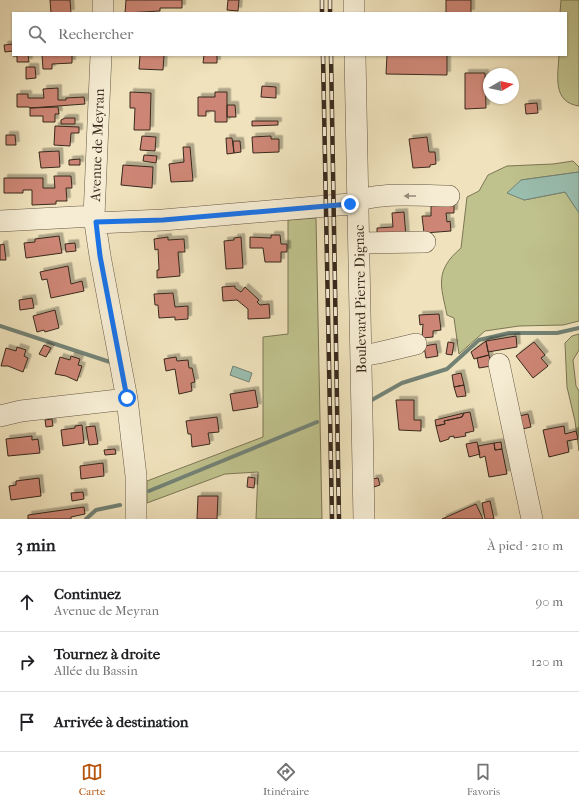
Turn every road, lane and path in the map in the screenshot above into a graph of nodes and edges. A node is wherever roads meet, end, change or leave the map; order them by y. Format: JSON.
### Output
{"nodes":[{"id":1,"x":103,"y":0,"type":"edge"},
{"id":2,"x":354,"y":0,"type":"edge"},
{"id":3,"x":103,"y":12,"type":"edge"},
{"id":4,"x":354,"y":12,"type":"edge"},
{"id":5,"x":101,"y":56,"type":"edge"},
{"id":6,"x":355,"y":56,"type":"edge"},
{"id":7,"x":449,"y":196,"type":"dead end"},
{"id":8,"x":358,"y":200,"type":"junction"},
{"id":9,"x":95,"y":219,"type":"junction"},
{"id":10,"x":0,"y":221,"type":"edge"},
{"id":11,"x":425,"y":242,"type":"dead end"},
{"id":12,"x":359,"y":243,"type":"junction"},
{"id":13,"x":416,"y":344,"type":"dead end"},
{"id":14,"x":361,"y":356,"type":"junction"},
{"id":15,"x":499,"y":364,"type":"dead end"},
{"id":16,"x":127,"y":398,"type":"junction"},
{"id":17,"x":0,"y":416,"type":"edge"},
{"id":18,"x":525,"y":443,"type":"dead end"},
{"id":19,"x":136,"y":519,"type":"edge"},
{"id":20,"x":364,"y":519,"type":"edge"},
{"id":21,"x":532,"y":519,"type":"edge"},
{"id":22,"x":542,"y":519,"type":"edge"}],
"edges":[{"from":1,"to":3,"type":"street"},
{"from":2,"to":4,"type":"street"},
{"from":5,"to":9,"type":"street","name":"Avenue de Meyran"},
{"from":6,"to":8,"type":"street","name":"Boulevard Pierre Dignac"},
{"from":7,"to":8,"type":"street","one_way":true},
{"from":8,"to":9,"type":"street"},
{"from":8,"to":12,"type":"street","name":"Boulevard Pierre Dignac"},
{"from":9,"to":10,"type":"street"},
{"from":9,"to":16,"type":"street","name":"Avenue de Meyran"},
{"from":11,"to":12,"type":"street"},
{"from":12,"to":14,"type":"street","name":"Boulevard Pierre Dignac"},
{"from":13,"to":14,"type":"street"},
{"from":14,"to":20,"type":"street","name":"Boulevard Pierre Dignac"},
{"from":15,"to":21,"type":"street"},
{"from":16,"to":17,"type":"street"},
{"from":16,"to":19,"type":"street","name":"Avenue de Meyran"},
{"from":18,"to":22,"type":"street"}]}
